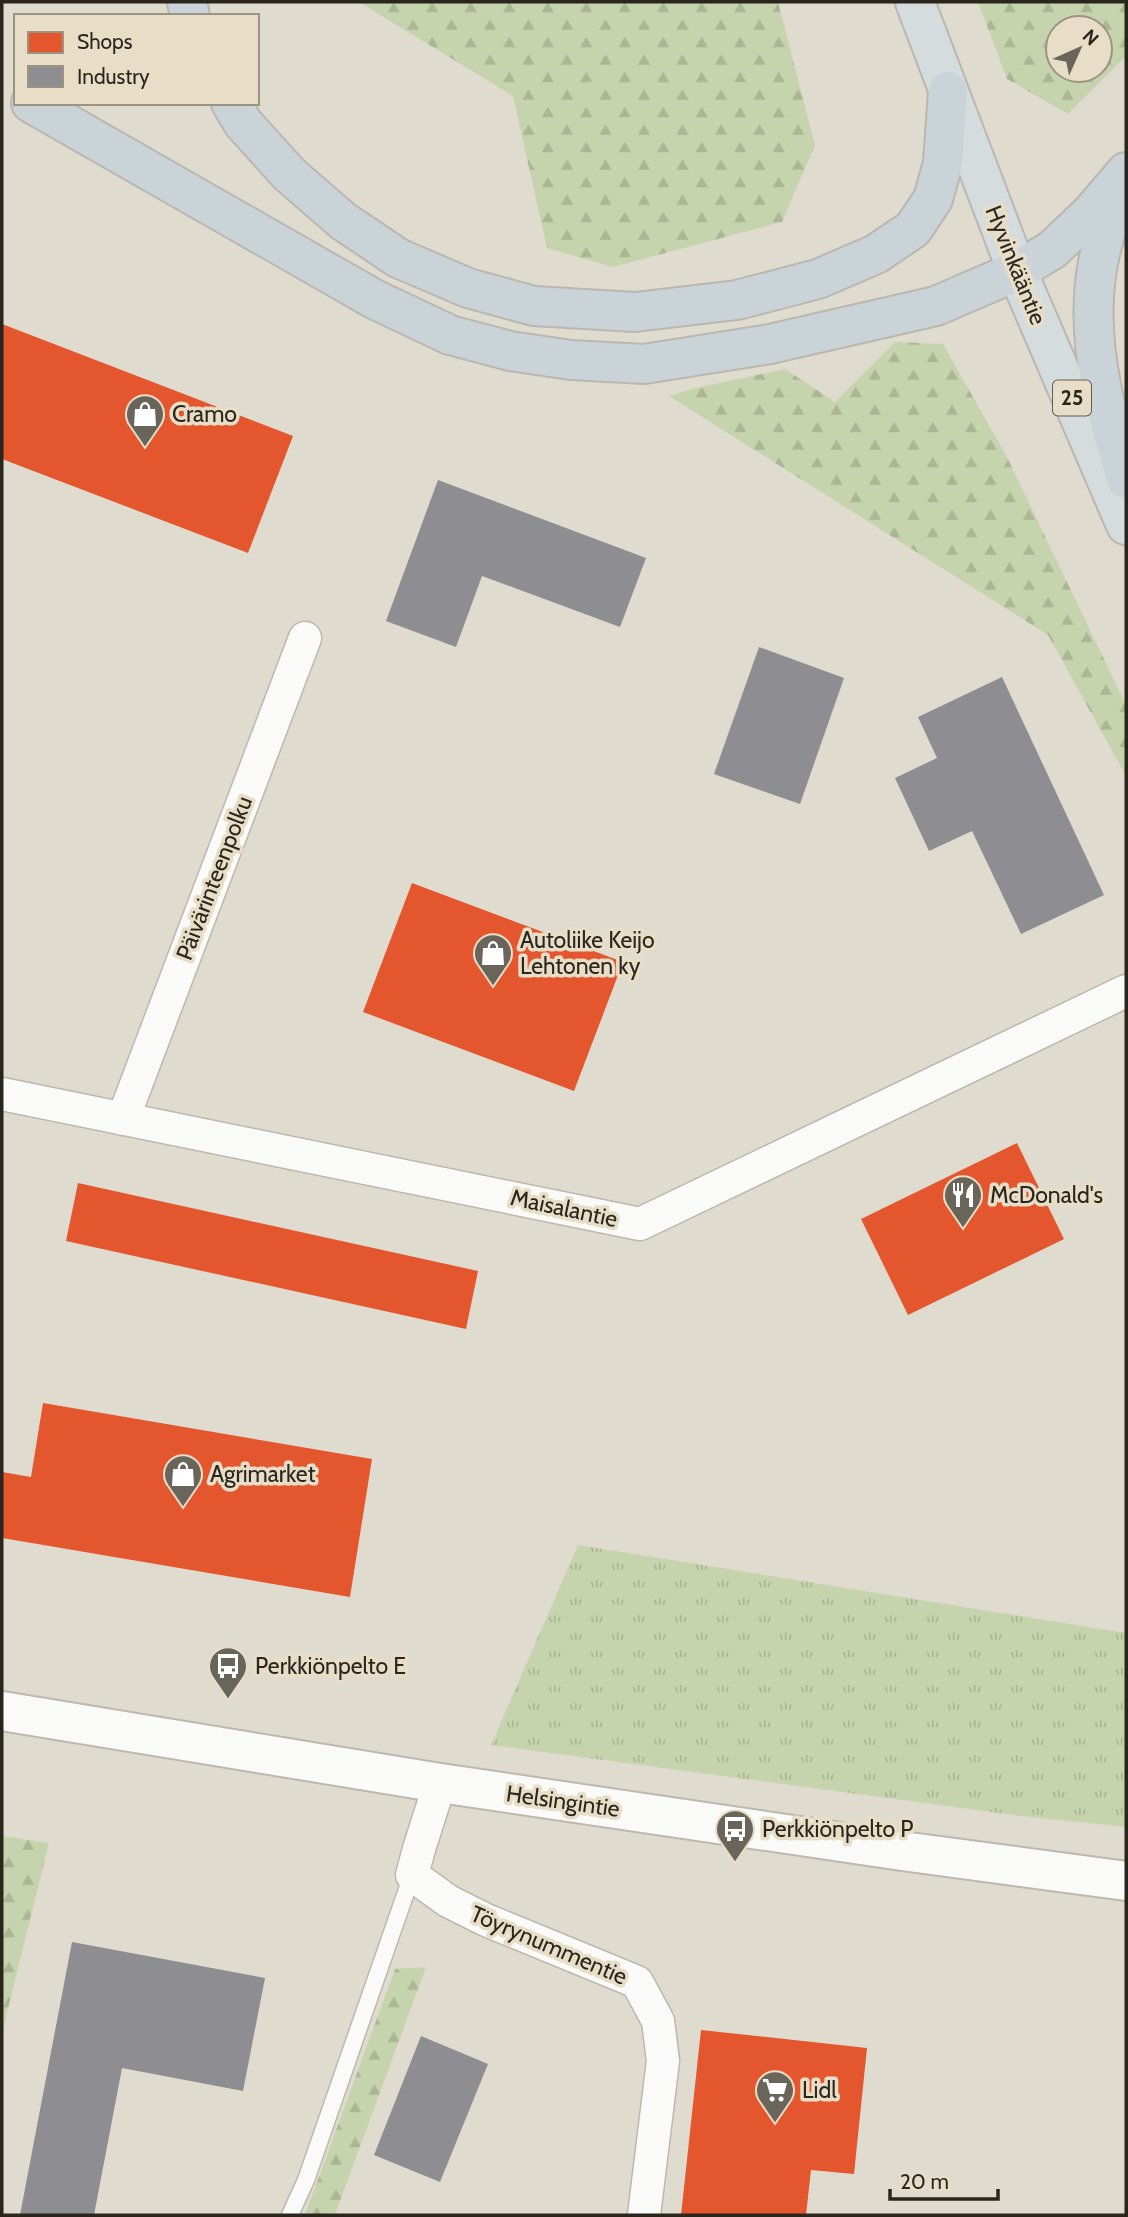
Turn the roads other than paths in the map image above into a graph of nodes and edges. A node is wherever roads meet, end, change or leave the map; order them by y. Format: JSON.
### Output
{"nodes":[{"id":1,"x":915,"y":2,"type":"edge"},
{"id":2,"x":948,"y":91,"type":"junction"},
{"id":3,"x":34,"y":105,"type":"edge"},
{"id":4,"x":232,"y":105,"type":"edge"},
{"id":5,"x":1126,"y":172,"type":"edge"},
{"id":6,"x":1126,"y":188,"type":"edge"},
{"id":7,"x":1017,"y":271,"type":"junction"},
{"id":8,"x":1126,"y":479,"type":"edge"},
{"id":9,"x":1126,"y":525,"type":"edge"},
{"id":10,"x":305,"y":638,"type":"dead end"},
{"id":11,"x":1126,"y":991,"type":"edge"},
{"id":12,"x":2,"y":1094,"type":"edge"},
{"id":13,"x":123,"y":1119,"type":"junction"},
{"id":14,"x":2,"y":1711,"type":"edge"},
{"id":15,"x":440,"y":1783,"type":"junction"},
{"id":16,"x":412,"y":1875,"type":"junction"},
{"id":17,"x":1126,"y":1881,"type":"edge"},
{"id":18,"x":290,"y":2215,"type":"edge"},
{"id":19,"x":644,"y":2215,"type":"edge"}],
"edges":[{"from":1,"to":2,"type":"highway","name":"Hyvinkääntie","number":"25"},
{"from":2,"to":4,"type":"highway"},
{"from":2,"to":7,"type":"highway","name":"Hyvinkääntie","number":"25"},
{"from":3,"to":7,"type":"highway"},
{"from":5,"to":7,"type":"highway"},
{"from":6,"to":8,"type":"highway"},
{"from":7,"to":9,"type":"highway","name":"Hyvinkääntie","number":"25"},
{"from":10,"to":13,"type":"street","name":"Päivärinteenpolku"},
{"from":11,"to":13,"type":"street","name":"Maisalantie"},
{"from":12,"to":13,"type":"street","name":"Maisalantie"},
{"from":14,"to":15,"type":"main road","name":"Helsingintie"},
{"from":15,"to":16,"type":"street"},
{"from":15,"to":17,"type":"main road","name":"Helsingintie"},
{"from":16,"to":18,"type":"lane"},
{"from":16,"to":19,"type":"street","name":"Töyrynummentie"}]}
